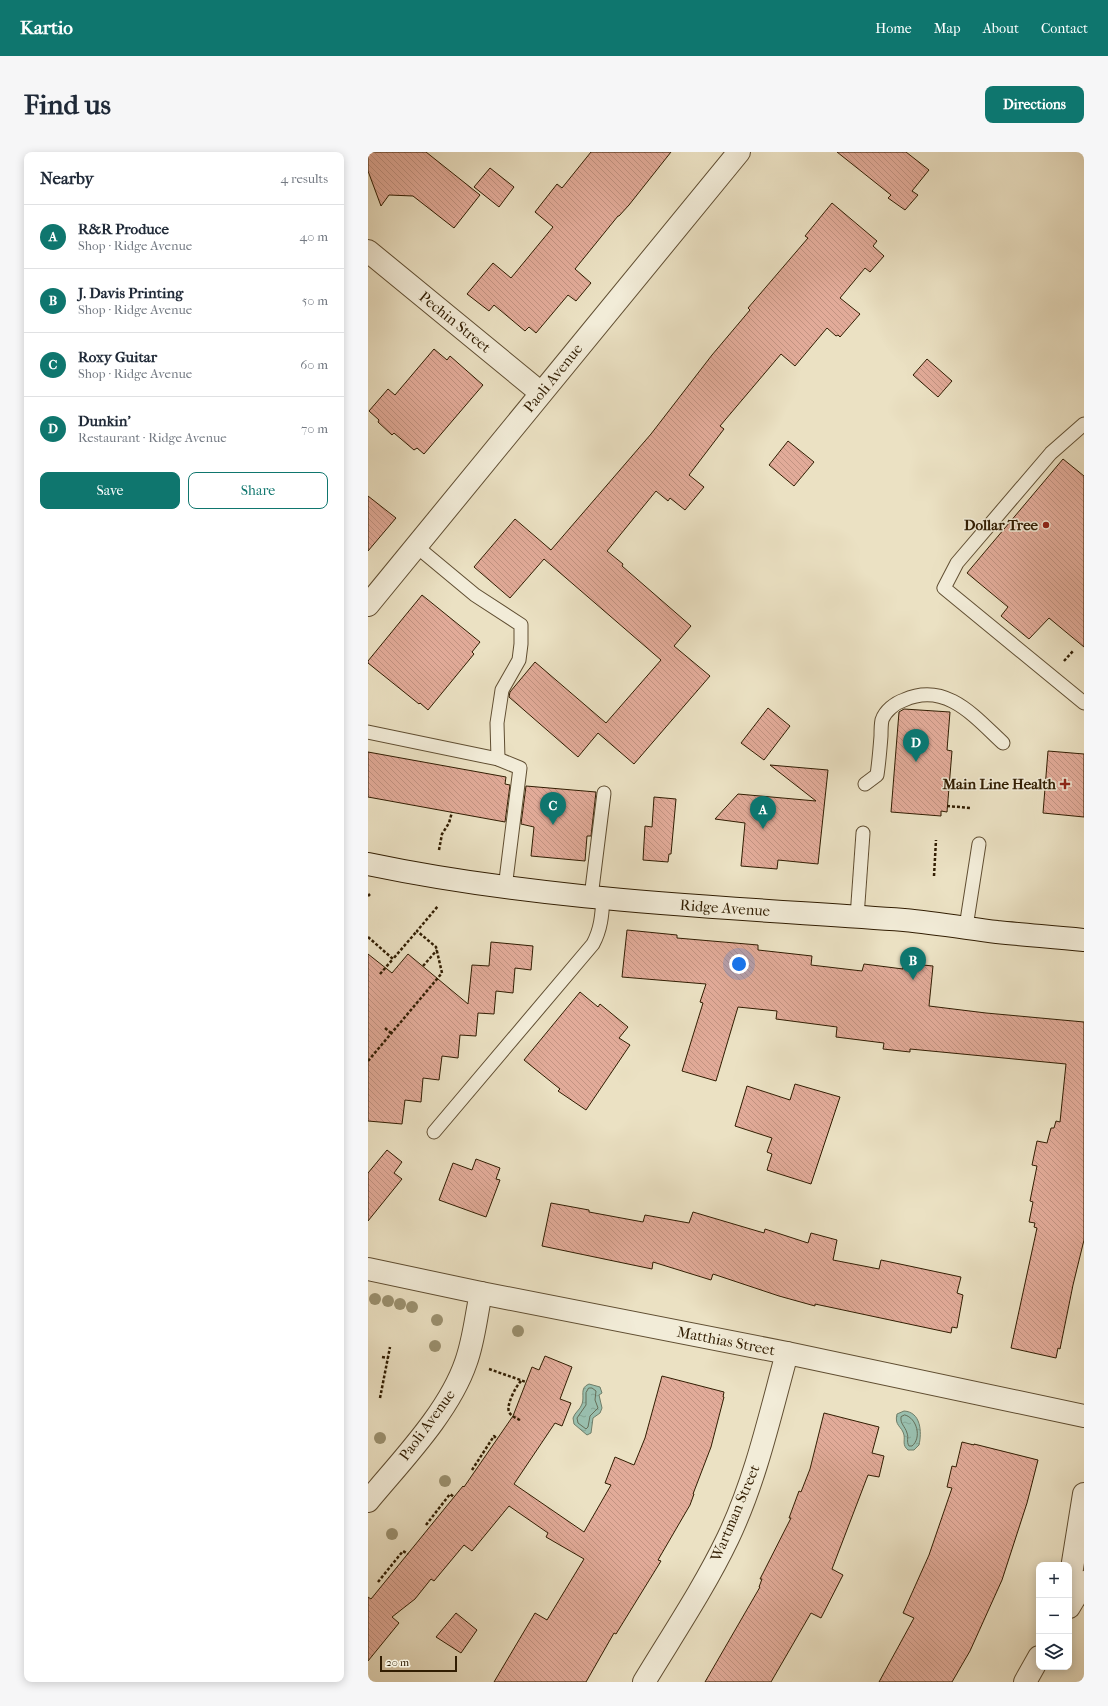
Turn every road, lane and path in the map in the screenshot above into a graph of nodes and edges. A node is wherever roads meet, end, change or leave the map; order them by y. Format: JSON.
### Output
{"nodes":[{"id":1,"x":739,"y":152,"type":"edge"},
{"id":2,"x":368,"y":251,"type":"edge"},
{"id":3,"x":542,"y":393,"type":"junction"},
{"id":4,"x":1084,"y":424,"type":"edge"},
{"id":5,"x":416,"y":546,"type":"junction"},
{"id":6,"x":368,"y":605,"type":"edge"},
{"id":7,"x":1084,"y":703,"type":"edge"},
{"id":8,"x":368,"y":732,"type":"edge"},
{"id":9,"x":1003,"y":742,"type":"dead end"},
{"id":10,"x":498,"y":759,"type":"junction"},
{"id":11,"x":866,"y":784,"type":"dead end"},
{"id":12,"x":604,"y":793,"type":"dead end"},
{"id":13,"x":948,"y":806,"type":"dead end"},
{"id":14,"x":971,"y":808,"type":"dead end"},
{"id":15,"x":452,"y":812,"type":"dead end"},
{"id":16,"x":863,"y":833,"type":"dead end"},
{"id":17,"x":936,"y":840,"type":"dead end"},
{"id":18,"x":979,"y":844,"type":"dead end"},
{"id":19,"x":439,"y":850,"type":"dead end"},
{"id":20,"x":368,"y":864,"type":"edge"},
{"id":21,"x":934,"y":876,"type":"dead end"},
{"id":22,"x":505,"y":888,"type":"junction"},
{"id":23,"x":597,"y":898,"type":"junction"},
{"id":24,"x":438,"y":906,"type":"dead end"},
{"id":25,"x":857,"y":918,"type":"junction"},
{"id":26,"x":966,"y":927,"type":"junction"},
{"id":27,"x":417,"y":931,"type":"junction"},
{"id":28,"x":368,"y":937,"type":"edge"},
{"id":29,"x":1084,"y":940,"type":"edge"},
{"id":30,"x":436,"y":950,"type":"junction"},
{"id":31,"x":393,"y":959,"type":"junction"},
{"id":32,"x":423,"y":966,"type":"dead end"},
{"id":33,"x":380,"y":974,"type":"dead end"},
{"id":34,"x":385,"y":1028,"type":"dead end"},
{"id":35,"x":391,"y":1033,"type":"junction"},
{"id":36,"x":369,"y":1058,"type":"edge"},
{"id":37,"x":434,"y":1132,"type":"dead end"},
{"id":38,"x":368,"y":1269,"type":"edge"},
{"id":39,"x":481,"y":1293,"type":"junction"},
{"id":40,"x":390,"y":1347,"type":"dead end"},
{"id":41,"x":787,"y":1353,"type":"junction"},
{"id":42,"x":382,"y":1357,"type":"dead end"},
{"id":43,"x":388,"y":1358,"type":"junction"},
{"id":44,"x":487,"y":1368,"type":"dead end"},
{"id":45,"x":521,"y":1381,"type":"junction"},
{"id":46,"x":526,"y":1382,"type":"dead end"},
{"id":47,"x":380,"y":1398,"type":"dead end"},
{"id":48,"x":1084,"y":1416,"type":"edge"},
{"id":49,"x":520,"y":1420,"type":"dead end"},
{"id":50,"x":497,"y":1439,"type":"dead end"},
{"id":51,"x":472,"y":1470,"type":"dead end"},
{"id":52,"x":1084,"y":1494,"type":"edge"},
{"id":53,"x":454,"y":1497,"type":"dead end"},
{"id":54,"x":368,"y":1501,"type":"edge"},
{"id":55,"x":426,"y":1525,"type":"dead end"},
{"id":56,"x":408,"y":1554,"type":"dead end"},
{"id":57,"x":1072,"y":1568,"type":"edge"},
{"id":58,"x":378,"y":1582,"type":"dead end"},
{"id":59,"x":1084,"y":1582,"type":"edge"},
{"id":60,"x":1072,"y":1601,"type":"edge"},
{"id":61,"x":1036,"y":1663,"type":"edge"},
{"id":62,"x":644,"y":1682,"type":"edge"},
{"id":63,"x":1025,"y":1682,"type":"edge"}],
"edges":[{"from":1,"to":3,"type":"street","name":"Paoli Avenue"},
{"from":2,"to":3,"type":"street","name":"Pechin Street"},
{"from":3,"to":5,"type":"street","name":"Paoli Avenue"},
{"from":4,"to":7,"type":"lane"},
{"from":5,"to":6,"type":"street","name":"Paoli Avenue"},
{"from":5,"to":10,"type":"lane"},
{"from":8,"to":10,"type":"lane"},
{"from":9,"to":11,"type":"lane"},
{"from":10,"to":22,"type":"lane"},
{"from":12,"to":23,"type":"lane"},
{"from":13,"to":14,"type":"path"},
{"from":15,"to":19,"type":"path"},
{"from":16,"to":25,"type":"lane"},
{"from":17,"to":21,"type":"path"},
{"from":18,"to":26,"type":"lane"},
{"from":20,"to":22,"type":"street","name":"Ridge Avenue"},
{"from":22,"to":23,"type":"street","name":"Ridge Avenue"},
{"from":23,"to":25,"type":"street","name":"Ridge Avenue"},
{"from":23,"to":37,"type":"lane"},
{"from":24,"to":27,"type":"path"},
{"from":25,"to":26,"type":"street","name":"Ridge Avenue"},
{"from":26,"to":29,"type":"street","name":"Ridge Avenue"},
{"from":27,"to":30,"type":"path"},
{"from":27,"to":31,"type":"path"},
{"from":28,"to":31,"type":"path"},
{"from":30,"to":32,"type":"path"},
{"from":30,"to":35,"type":"path"},
{"from":31,"to":33,"type":"path"},
{"from":34,"to":35,"type":"path"},
{"from":35,"to":36,"type":"path"},
{"from":38,"to":39,"type":"street","name":"Matthias Street"},
{"from":39,"to":41,"type":"street","name":"Matthias Street"},
{"from":39,"to":54,"type":"street","name":"Paoli Avenue"},
{"from":40,"to":43,"type":"path"},
{"from":41,"to":48,"type":"street","name":"Matthias Street"},
{"from":41,"to":62,"type":"street","name":"Wartman Street"},
{"from":42,"to":43,"type":"path"},
{"from":43,"to":47,"type":"path"},
{"from":44,"to":45,"type":"path"},
{"from":45,"to":46,"type":"path"},
{"from":45,"to":49,"type":"path"},
{"from":50,"to":51,"type":"path"},
{"from":52,"to":57,"type":"street"},
{"from":53,"to":55,"type":"path"},
{"from":56,"to":58,"type":"path"},
{"from":59,"to":60,"type":"street"},
{"from":61,"to":63,"type":"street"}]}
